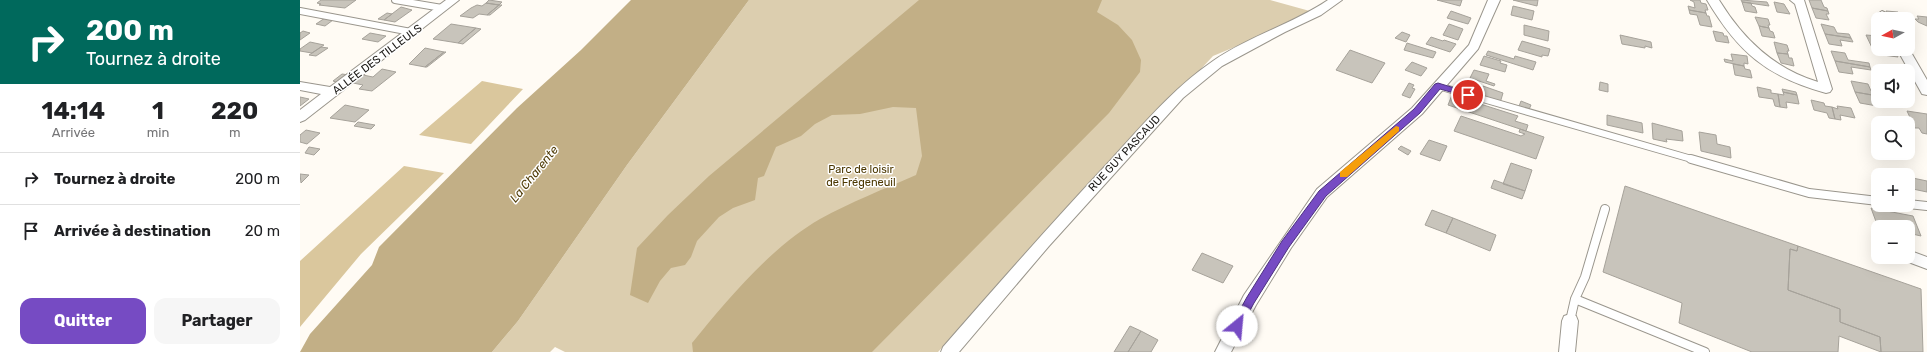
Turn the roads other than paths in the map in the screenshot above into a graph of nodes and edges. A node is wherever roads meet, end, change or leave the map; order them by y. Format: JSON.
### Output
{"nodes":[{"id":1,"x":395,"y":0,"type":"edge"},
{"id":2,"x":453,"y":0,"type":"edge"},
{"id":3,"x":1336,"y":0,"type":"edge"},
{"id":4,"x":1493,"y":0,"type":"edge"},
{"id":5,"x":1713,"y":0,"type":"edge"},
{"id":6,"x":1796,"y":0,"type":"edge"},
{"id":7,"x":442,"y":8,"type":"junction"},
{"id":8,"x":300,"y":11,"type":"edge"},
{"id":9,"x":411,"y":32,"type":"junction"},
{"id":10,"x":1907,"y":56,"type":"edge"},
{"id":11,"x":300,"y":86,"type":"edge"},
{"id":12,"x":1438,"y":86,"type":"junction"},
{"id":13,"x":1927,"y":91,"type":"edge"},
{"id":14,"x":332,"y":92,"type":"junction"},
{"id":15,"x":300,"y":117,"type":"edge"},
{"id":16,"x":1871,"y":200,"type":"edge"},
{"id":17,"x":1915,"y":205,"type":"edge"},
{"id":18,"x":1927,"y":206,"type":"edge"},
{"id":19,"x":1606,"y":209,"type":"dead end"},
{"id":20,"x":1915,"y":259,"type":"edge"},
{"id":21,"x":1927,"y":263,"type":"edge"},
{"id":22,"x":1575,"y":299,"type":"junction"},
{"id":23,"x":1570,"y":321,"type":"joint"},
{"id":24,"x":949,"y":352,"type":"edge"},
{"id":25,"x":1223,"y":352,"type":"edge"},
{"id":26,"x":1567,"y":352,"type":"edge"},
{"id":27,"x":1705,"y":352,"type":"edge"}],
"edges":[{"from":1,"to":7,"type":"lane"},
{"from":2,"to":7,"type":"street","name":"ALLÉE DES TILLEULS"},
{"from":3,"to":24,"type":"street","name":"RUE GUY PASCAUD"},
{"from":4,"to":12,"type":"street"},
{"from":5,"to":6,"type":"street"},
{"from":7,"to":9,"type":"street","name":"ALLÉE DES TILLEULS"},
{"from":8,"to":9,"type":"lane"},
{"from":9,"to":14,"type":"street","name":"ALLÉE DES TILLEULS"},
{"from":10,"to":13,"type":"street"},
{"from":11,"to":14,"type":"street"},
{"from":12,"to":16,"type":"lane"},
{"from":12,"to":25,"type":"street"},
{"from":14,"to":15,"type":"street","name":"ALLÉE DES TILLEULS"},
{"from":17,"to":18,"type":"lane"},
{"from":19,"to":22,"type":"lane"},
{"from":20,"to":21,"type":"street"},
{"from":22,"to":23,"type":"lane"},
{"from":22,"to":27,"type":"lane"},
{"from":23,"to":26,"type":"street"}]}
